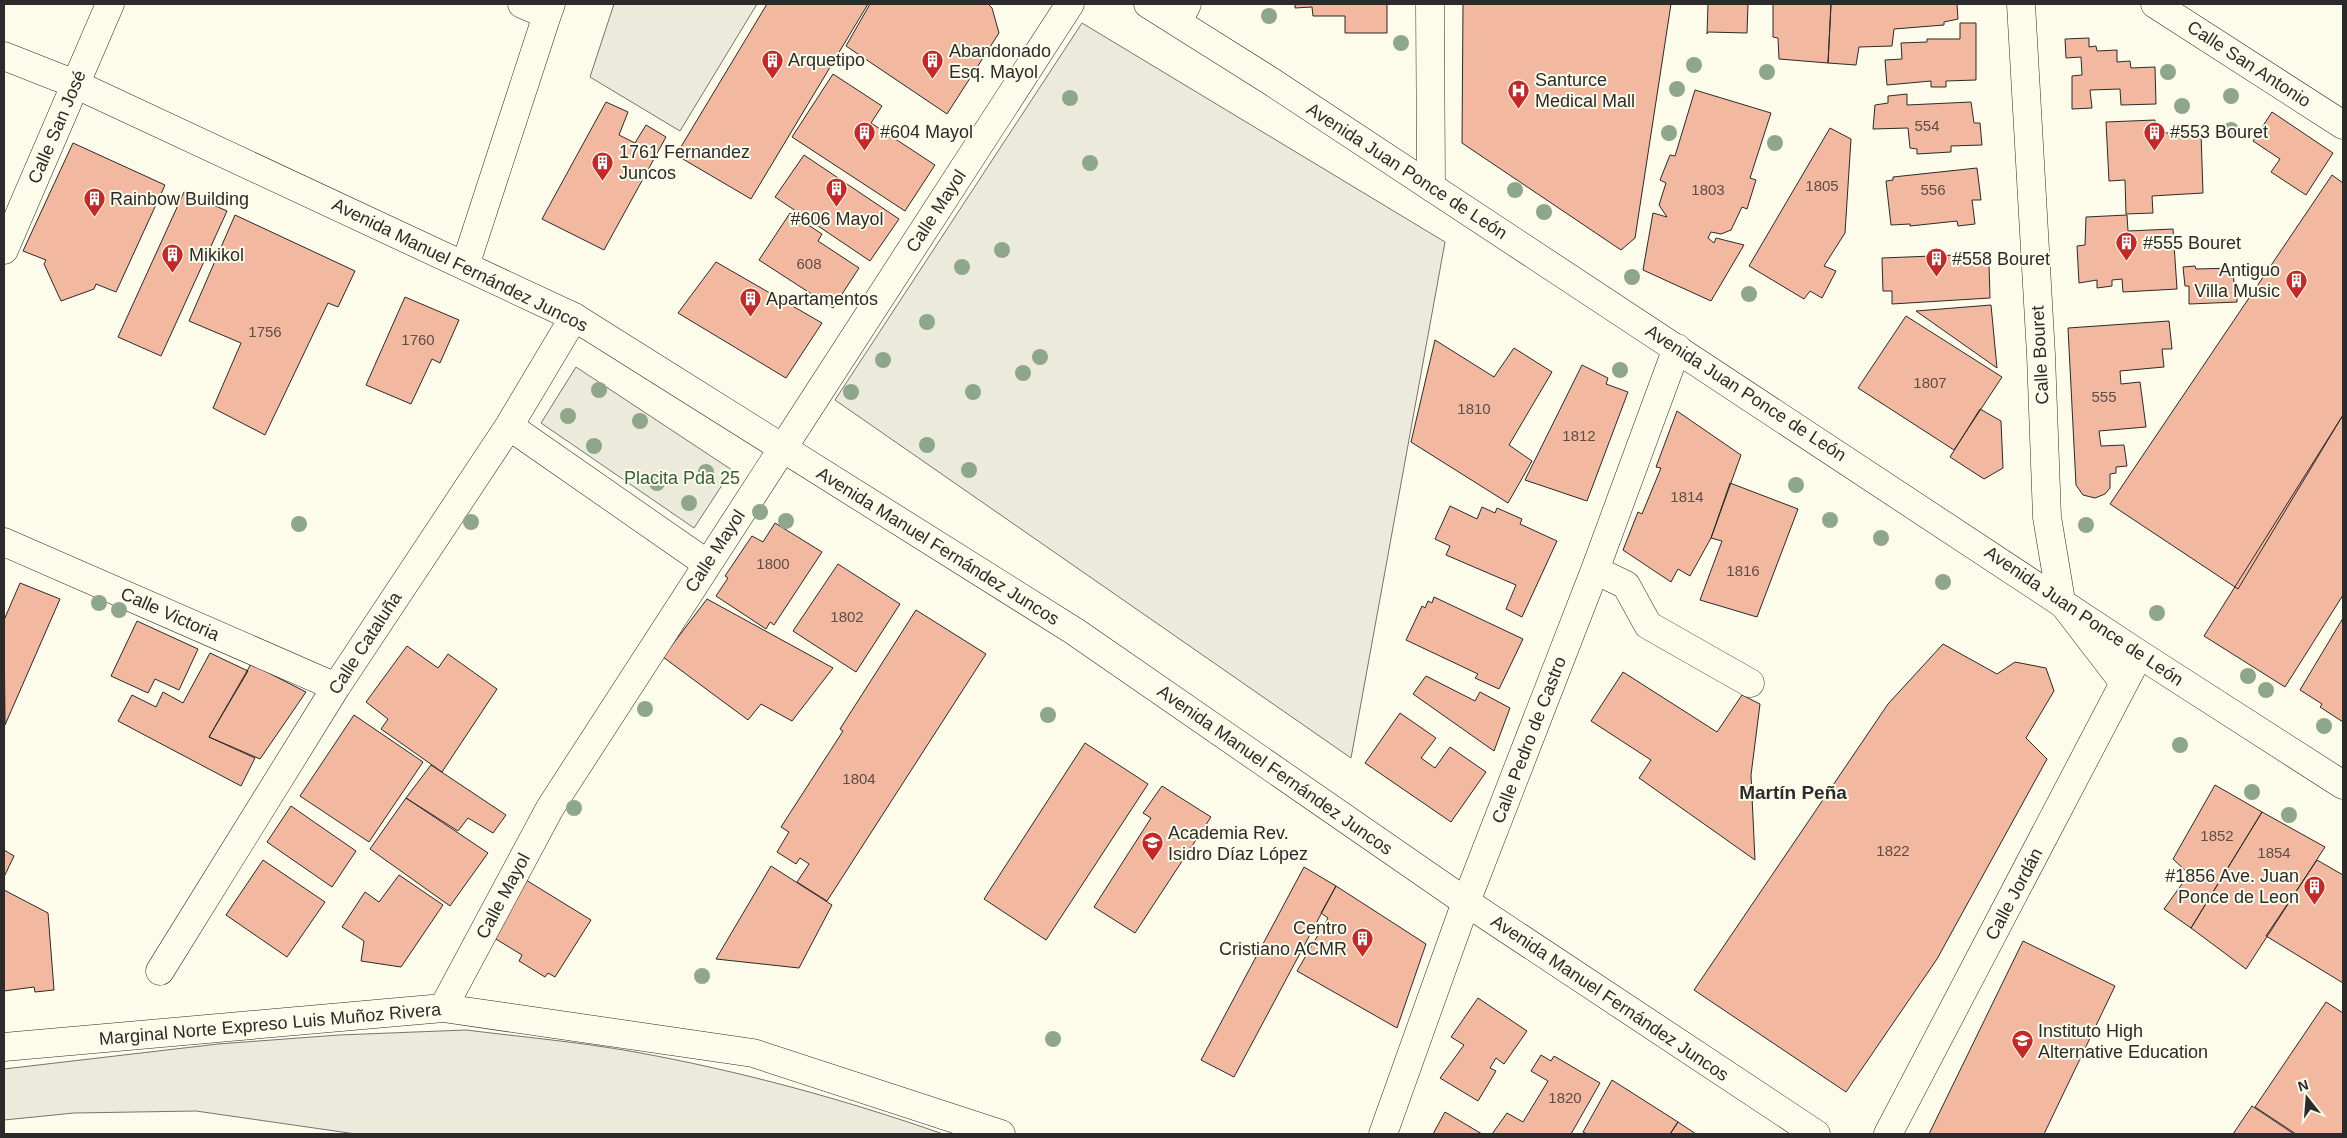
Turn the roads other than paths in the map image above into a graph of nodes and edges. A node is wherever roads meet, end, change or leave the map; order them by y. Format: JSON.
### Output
{"nodes":[{"id":1,"x":110,"y":4,"type":"edge"},
{"id":2,"x":522,"y":4,"type":"edge"},
{"id":3,"x":1070,"y":4,"type":"edge"},
{"id":4,"x":1148,"y":4,"type":"edge"},
{"id":5,"x":1430,"y":4,"type":"edge"},
{"id":6,"x":2021,"y":4,"type":"edge"},
{"id":7,"x":2155,"y":4,"type":"edge"},
{"id":8,"x":549,"y":9,"type":"edge"},
{"id":9,"x":1182,"y":13,"type":"edge"},
{"id":10,"x":4,"y":56,"type":"edge"},
{"id":11,"x":75,"y":84,"type":"junction"},
{"id":12,"x":2343,"y":125,"type":"edge"},
{"id":13,"x":1430,"y":187,"type":"junction"},
{"id":14,"x":4,"y":250,"type":"edge"},
{"id":15,"x":465,"y":266,"type":"junction"},
{"id":16,"x":574,"y":317,"type":"junction"},
{"id":17,"x":1677,"y":348,"type":"junction"},
{"id":18,"x":509,"y":426,"type":"junction"},
{"id":19,"x":782,"y":448,"type":"junction"},
{"id":20,"x":4,"y":542,"type":"edge"},
{"id":21,"x":706,"y":563,"type":"junction"},
{"id":22,"x":1595,"y":570,"type":"junction"},
{"id":23,"x":2061,"y":601,"type":"junction"},
{"id":24,"x":2140,"y":654,"type":"junction"},
{"id":25,"x":1750,"y":683,"type":"dead end"},
{"id":26,"x":2124,"y":683,"type":"junction"},
{"id":27,"x":336,"y":687,"type":"junction"},
{"id":28,"x":2343,"y":785,"type":"edge"},
{"id":29,"x":1466,"y":902,"type":"junction"},
{"id":30,"x":160,"y":971,"type":"dead end"},
{"id":31,"x":444,"y":1008,"type":"junction"},
{"id":32,"x":4,"y":1047,"type":"edge"},
{"id":33,"x":1001,"y":1134,"type":"edge"},
{"id":34,"x":1383,"y":1134,"type":"edge"},
{"id":35,"x":1816,"y":1134,"type":"edge"},
{"id":36,"x":1888,"y":1134,"type":"edge"}],
"edges":[{"from":1,"to":11,"type":"street","name":"Calle San José"},
{"from":2,"to":8,"type":"street"},
{"from":3,"to":19,"type":"street","name":"Calle Mayol"},
{"from":4,"to":9,"type":"street","name":"Avenida Juan Ponce de León"},
{"from":5,"to":13,"type":"street"},
{"from":6,"to":23,"type":"street","name":"Calle Bouret"},
{"from":7,"to":12,"type":"street","name":"Calle San Antonio"},
{"from":8,"to":15,"type":"street"},
{"from":9,"to":13,"type":"street","name":"Avenida Juan Ponce de León"},
{"from":10,"to":11,"type":"street","name":"Avenida Manuel Fernández Juncos"},
{"from":11,"to":14,"type":"street","name":"Calle San José"},
{"from":11,"to":15,"type":"street","name":"Avenida Manuel Fernández Juncos"},
{"from":13,"to":17,"type":"street","name":"Avenida Juan Ponce de León"},
{"from":15,"to":16,"type":"street","name":"Avenida Manuel Fernández Juncos"},
{"from":16,"to":18,"type":"street","name":"Calle Cataluña"},
{"from":16,"to":19,"type":"street","name":"Avenida Manuel Fernández Juncos"},
{"from":17,"to":22,"type":"street","name":"Calle Pedro de Castro"},
{"from":17,"to":23,"type":"street","name":"Avenida Juan Ponce de León"},
{"from":18,"to":21,"type":"street"},
{"from":18,"to":27,"type":"street","name":"Calle Cataluña"},
{"from":19,"to":21,"type":"street","name":"Calle Mayol"},
{"from":19,"to":29,"type":"street","name":"Avenida Manuel Fernández Juncos"},
{"from":20,"to":27,"type":"street","name":"Calle Victoria"},
{"from":21,"to":31,"type":"street","name":"Calle Mayol"},
{"from":22,"to":25,"type":"street"},
{"from":22,"to":29,"type":"street","name":"Calle Pedro de Castro"},
{"from":23,"to":24,"type":"street","name":"Avenida Juan Ponce de León"},
{"from":23,"to":26,"type":"street","name":"Calle Bouret"},
{"from":24,"to":26,"type":"street","name":"Calle Jordán"},
{"from":24,"to":28,"type":"street","name":"Avenida Juan Ponce de León"},
{"from":26,"to":36,"type":"street","name":"Calle Jordán"},
{"from":27,"to":30,"type":"street","name":"Calle Cataluña"},
{"from":29,"to":34,"type":"street","name":"Calle Pedro de Castro"},
{"from":29,"to":35,"type":"street","name":"Avenida Manuel Fernández Juncos"},
{"from":31,"to":32,"type":"street","name":"Marginal Norte Expreso Luis Muñoz Rivera"},
{"from":31,"to":33,"type":"street","name":"Marginal Norte Expreso Luis Muñoz Rivera"}]}
